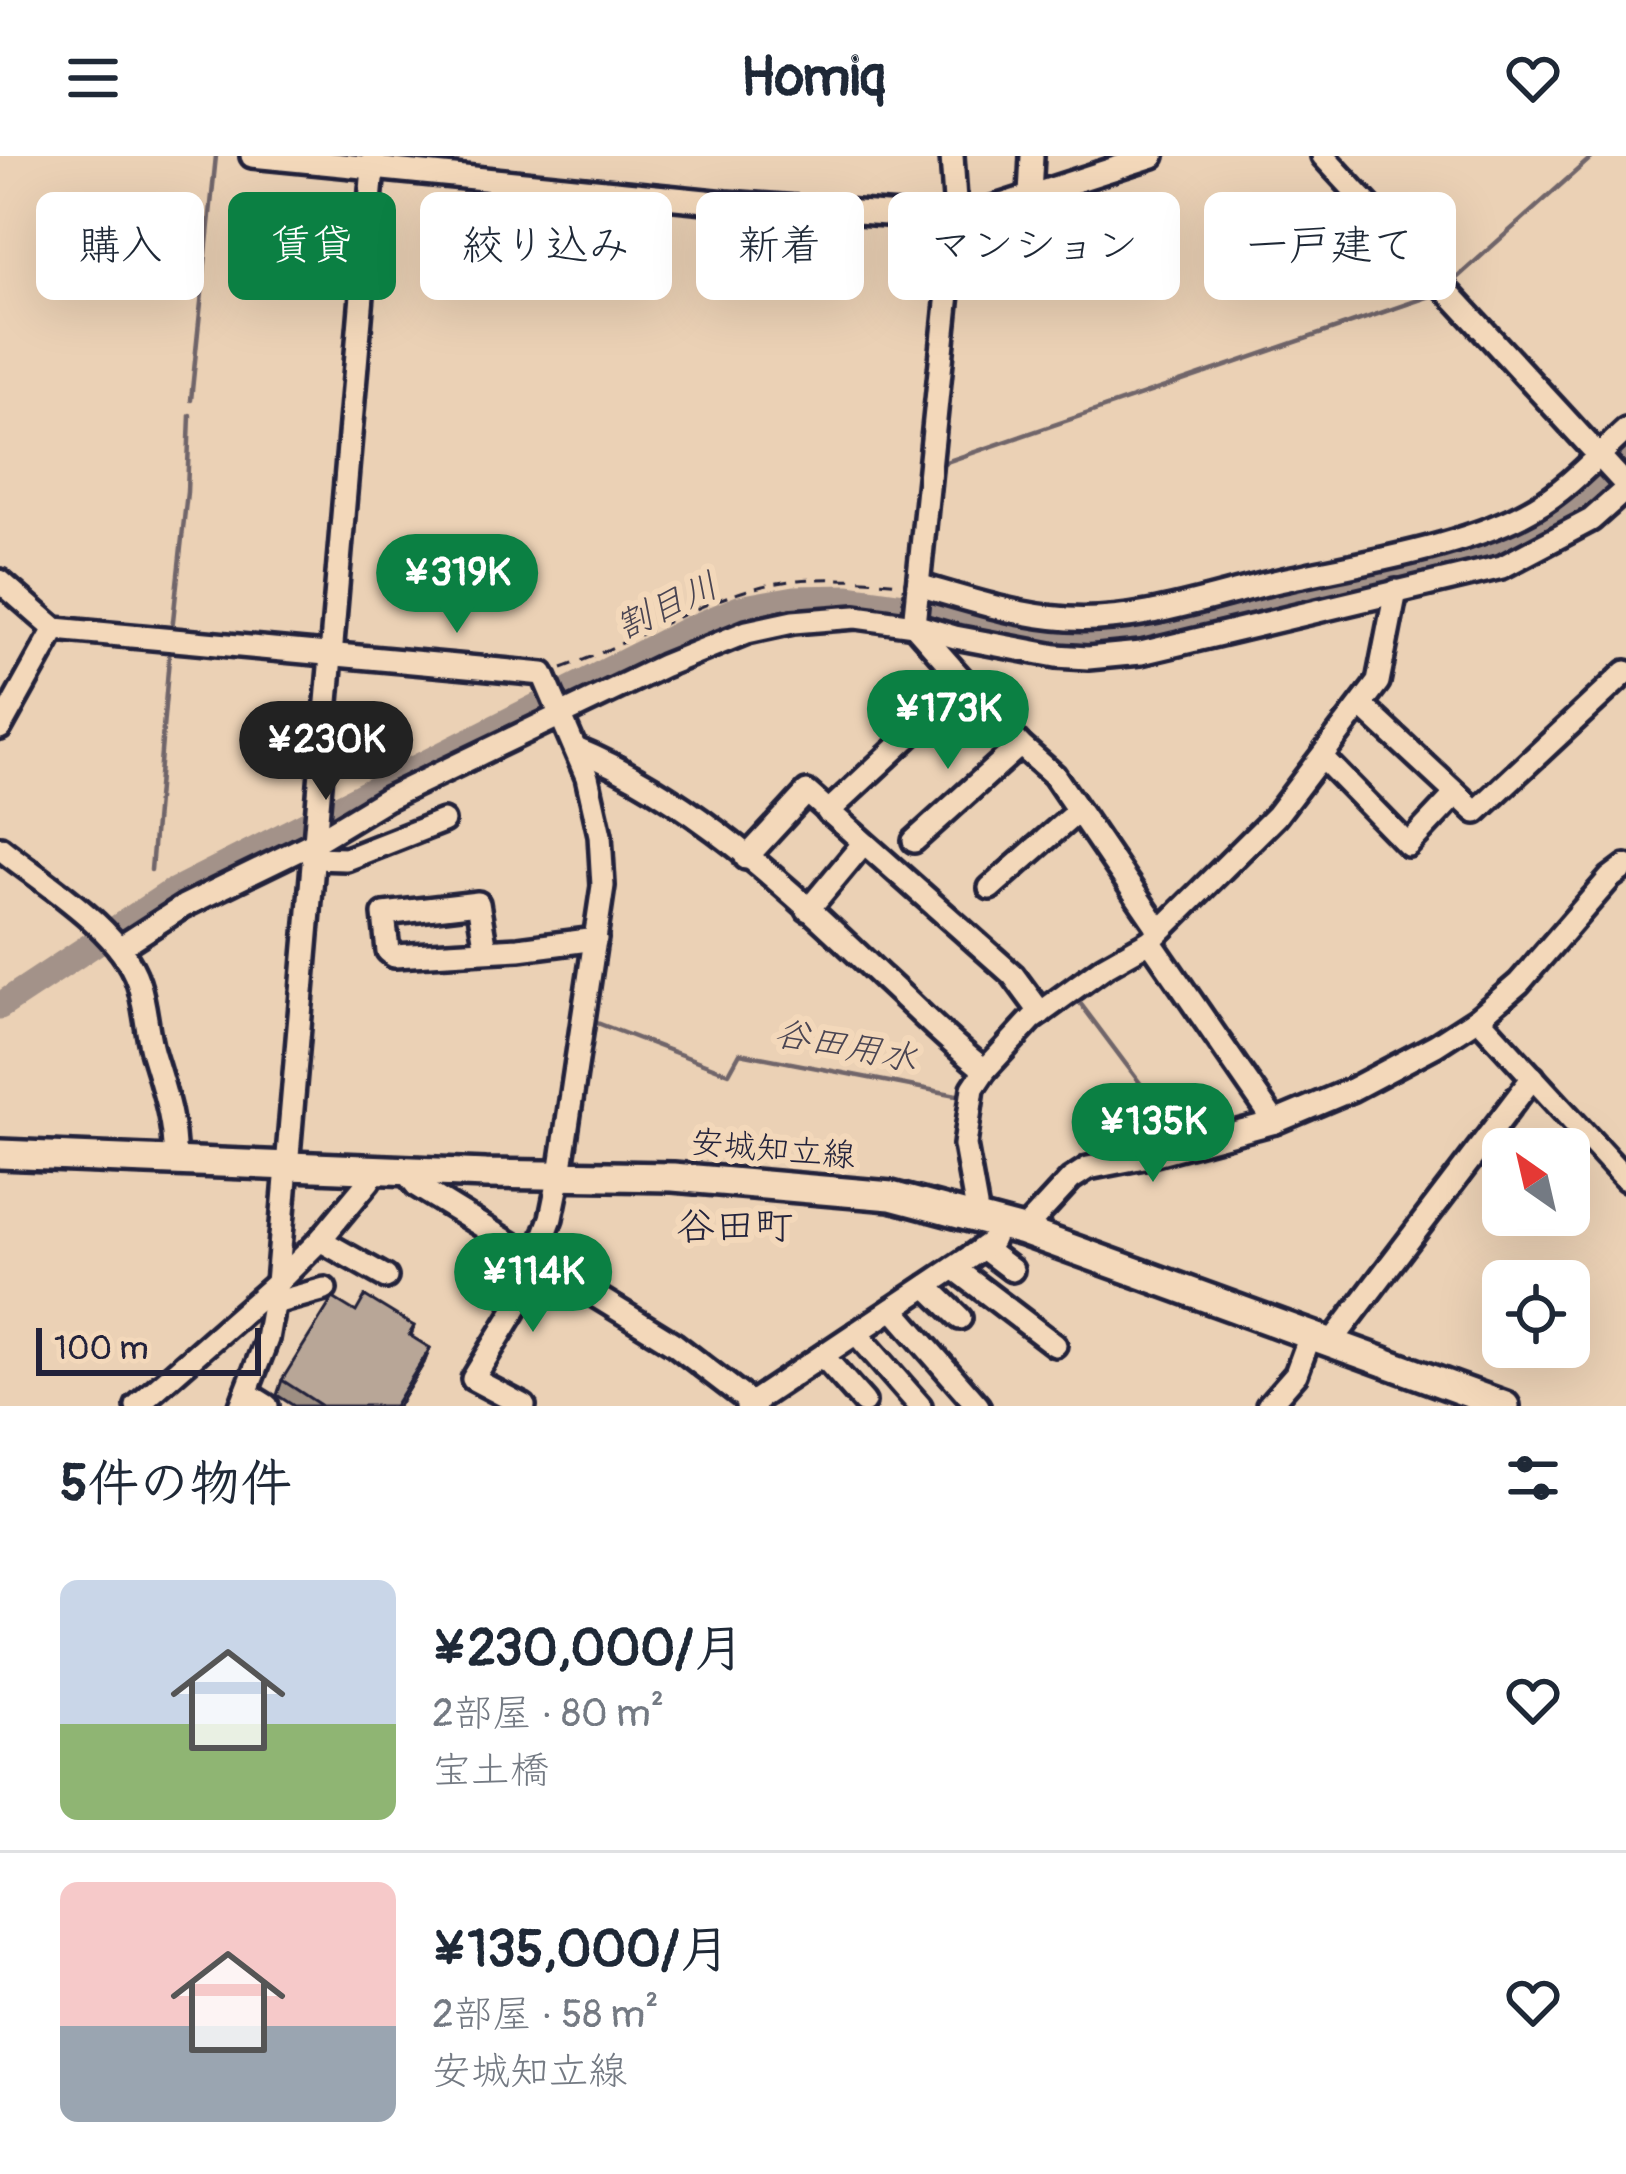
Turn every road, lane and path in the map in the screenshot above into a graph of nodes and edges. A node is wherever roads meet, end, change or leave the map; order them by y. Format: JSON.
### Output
{"nodes":[{"id":1,"x":252,"y":156,"type":"edge"},
{"id":2,"x":952,"y":156,"type":"edge"},
{"id":3,"x":1032,"y":156,"type":"edge"},
{"id":4,"x":1153,"y":156,"type":"edge"},
{"id":5,"x":1323,"y":156,"type":"edge"},
{"id":6,"x":374,"y":163,"type":"edge"},
{"id":7,"x":954,"y":192,"type":"edge"},
{"id":8,"x":1030,"y":192,"type":"edge"},
{"id":9,"x":1039,"y":192,"type":"edge"},
{"id":10,"x":888,"y":211,"type":"edge"},
{"id":11,"x":947,"y":300,"type":"edge"},
{"id":12,"x":1626,"y":430,"type":"edge"},
{"id":13,"x":1598,"y":455,"type":"junction"},
{"id":14,"x":1624,"y":485,"type":"edge"},
{"id":15,"x":0,"y":581,"type":"edge"},
{"id":16,"x":917,"y":585,"type":"junction"},
{"id":17,"x":1396,"y":591,"type":"junction"},
{"id":18,"x":914,"y":625,"type":"junction"},
{"id":19,"x":55,"y":629,"type":"junction"},
{"id":20,"x":329,"y":653,"type":"junction"},
{"id":21,"x":1626,"y":672,"type":"edge"},
{"id":22,"x":546,"y":678,"type":"junction"},
{"id":23,"x":965,"y":684,"type":"junction"},
{"id":24,"x":1362,"y":706,"type":"junction"},
{"id":25,"x":562,"y":713,"type":"junction"},
{"id":26,"x":0,"y":728,"type":"edge"},
{"id":27,"x":1020,"y":745,"type":"junction"},
{"id":28,"x":576,"y":749,"type":"junction"},
{"id":29,"x":1322,"y":758,"type":"junction"},
{"id":30,"x":1456,"y":794,"type":"junction"},
{"id":31,"x":828,"y":812,"type":"junction"},
{"id":32,"x":1078,"y":812,"type":"junction"},
{"id":33,"x":443,"y":821,"type":"dead end"},
{"id":34,"x":914,"y":841,"type":"dead end"},
{"id":35,"x":862,"y":844,"type":"junction"},
{"id":36,"x":0,"y":848,"type":"edge"},
{"id":37,"x":312,"y":851,"type":"junction"},
{"id":38,"x":746,"y":858,"type":"junction"},
{"id":39,"x":1626,"y":866,"type":"edge"},
{"id":40,"x":990,"y":888,"type":"dead end"},
{"id":41,"x":808,"y":910,"type":"junction"},
{"id":42,"x":1155,"y":935,"type":"junction"},
{"id":43,"x":596,"y":938,"type":"junction"},
{"id":44,"x":119,"y":948,"type":"junction"},
{"id":45,"x":486,"y":950,"type":"junction"},
{"id":46,"x":1041,"y":1013,"type":"junction"},
{"id":47,"x":1478,"y":1018,"type":"junction"},
{"id":48,"x":985,"y":1070,"type":"junction"},
{"id":49,"x":1533,"y":1077,"type":"junction"},
{"id":50,"x":1275,"y":1122,"type":"junction"},
{"id":51,"x":0,"y":1154,"type":"edge"},
{"id":52,"x":174,"y":1162,"type":"junction"},
{"id":53,"x":285,"y":1165,"type":"junction"},
{"id":54,"x":371,"y":1169,"type":"junction"},
{"id":55,"x":404,"y":1170,"type":"junction"},
{"id":56,"x":560,"y":1174,"type":"junction"},
{"id":57,"x":1626,"y":1179,"type":"edge"},
{"id":58,"x":995,"y":1230,"type":"junction"},
{"id":59,"x":326,"y":1243,"type":"junction"},
{"id":60,"x":539,"y":1261,"type":"junction"},
{"id":61,"x":954,"y":1268,"type":"junction"},
{"id":62,"x":1012,"y":1270,"type":"dead end"},
{"id":63,"x":386,"y":1277,"type":"dead end"},
{"id":64,"x":927,"y":1286,"type":"junction"},
{"id":65,"x":325,"y":1289,"type":"dead end"},
{"id":66,"x":276,"y":1293,"type":"junction"},
{"id":67,"x":893,"y":1309,"type":"junction"},
{"id":68,"x":960,"y":1318,"type":"dead end"},
{"id":69,"x":856,"y":1333,"type":"junction"},
{"id":70,"x":1320,"y":1340,"type":"junction"},
{"id":71,"x":1055,"y":1345,"type":"dead end"},
{"id":72,"x":823,"y":1356,"type":"junction"},
{"id":73,"x":244,"y":1400,"type":"edge"},
{"id":74,"x":150,"y":1402,"type":"edge"},
{"id":75,"x":865,"y":1402,"type":"dead end"},
{"id":76,"x":751,"y":1405,"type":"edge"},
{"id":77,"x":267,"y":1406,"type":"edge"},
{"id":78,"x":524,"y":1406,"type":"edge"},
{"id":79,"x":920,"y":1406,"type":"edge"},
{"id":80,"x":978,"y":1406,"type":"edge"},
{"id":81,"x":1268,"y":1406,"type":"edge"},
{"id":82,"x":1505,"y":1406,"type":"edge"}],
"edges":[{"from":1,"to":6,"type":"street"},
{"from":2,"to":7,"type":"street"},
{"from":3,"to":8,"type":"street"},
{"from":4,"to":9,"type":"street"},
{"from":5,"to":13,"type":"street"},
{"from":6,"to":10,"type":"street"},
{"from":6,"to":20,"type":"street"},
{"from":11,"to":16,"type":"street"},
{"from":12,"to":13,"type":"street"},
{"from":13,"to":14,"type":"street"},
{"from":13,"to":16,"type":"street"},
{"from":14,"to":17,"type":"street"},
{"from":15,"to":19,"type":"street"},
{"from":16,"to":18,"type":"street"},
{"from":16,"to":22,"type":"path"},
{"from":17,"to":18,"type":"street"},
{"from":17,"to":24,"type":"street"},
{"from":18,"to":23,"type":"street"},
{"from":18,"to":25,"type":"street"},
{"from":19,"to":20,"type":"street"},
{"from":19,"to":26,"type":"street"},
{"from":20,"to":22,"type":"street"},
{"from":20,"to":37,"type":"street"},
{"from":21,"to":30,"type":"street"},
{"from":22,"to":25,"type":"street"},
{"from":23,"to":27,"type":"street"},
{"from":23,"to":31,"type":"street"},
{"from":24,"to":29,"type":"street"},
{"from":24,"to":30,"type":"street"},
{"from":25,"to":28,"type":"street"},
{"from":25,"to":37,"type":"street"},
{"from":27,"to":32,"type":"street"},
{"from":27,"to":34,"type":"street"},
{"from":28,"to":38,"type":"street"},
{"from":28,"to":43,"type":"street"},
{"from":29,"to":30,"type":"street"},
{"from":29,"to":42,"type":"street"},
{"from":31,"to":35,"type":"street"},
{"from":31,"to":38,"type":"street"},
{"from":32,"to":40,"type":"street"},
{"from":32,"to":42,"type":"street"},
{"from":33,"to":37,"type":"street"},
{"from":35,"to":41,"type":"street"},
{"from":35,"to":46,"type":"street"},
{"from":36,"to":44,"type":"street"},
{"from":37,"to":44,"type":"street"},
{"from":37,"to":53,"type":"street"},
{"from":38,"to":41,"type":"street"},
{"from":39,"to":47,"type":"street"},
{"from":41,"to":48,"type":"street"},
{"from":42,"to":46,"type":"street"},
{"from":42,"to":50,"type":"street"},
{"from":43,"to":45,"type":"street"},
{"from":43,"to":56,"type":"street"},
{"from":44,"to":52,"type":"street"},
{"from":45,"to":45,"type":"street"},
{"from":46,"to":48,"type":"street"},
{"from":47,"to":49,"type":"street"},
{"from":47,"to":50,"type":"street"},
{"from":48,"to":58,"type":"street"},
{"from":49,"to":57,"type":"street"},
{"from":49,"to":70,"type":"street"},
{"from":50,"to":58,"type":"street"},
{"from":51,"to":52,"type":"main road","name":"安城知立線"},
{"from":52,"to":53,"type":"main road","name":"安城知立線"},
{"from":53,"to":54,"type":"main road","name":"安城知立線"},
{"from":53,"to":66,"type":"street"},
{"from":54,"to":55,"type":"main road","name":"安城知立線"},
{"from":54,"to":59,"type":"street"},
{"from":55,"to":56,"type":"main road","name":"安城知立線"},
{"from":55,"to":60,"type":"street"},
{"from":56,"to":58,"type":"main road","name":"安城知立線"},
{"from":56,"to":60,"type":"street"},
{"from":58,"to":61,"type":"street"},
{"from":58,"to":62,"type":"street"},
{"from":58,"to":70,"type":"main road","name":"安城知立線"},
{"from":59,"to":63,"type":"street"},
{"from":59,"to":66,"type":"street"},
{"from":60,"to":76,"type":"street"},
{"from":60,"to":78,"type":"street"},
{"from":61,"to":64,"type":"street"},
{"from":61,"to":71,"type":"street"},
{"from":64,"to":67,"type":"street"},
{"from":64,"to":68,"type":"street"},
{"from":65,"to":66,"type":"street"},
{"from":66,"to":73,"type":"street"},
{"from":66,"to":74,"type":"street"},
{"from":67,"to":69,"type":"street"},
{"from":67,"to":80,"type":"street"},
{"from":69,"to":72,"type":"street"},
{"from":69,"to":79,"type":"street"},
{"from":70,"to":81,"type":"street"},
{"from":70,"to":82,"type":"main road","name":"安城知立線"},
{"from":72,"to":75,"type":"street"},
{"from":72,"to":76,"type":"street"},
{"from":73,"to":77,"type":"street"}]}
